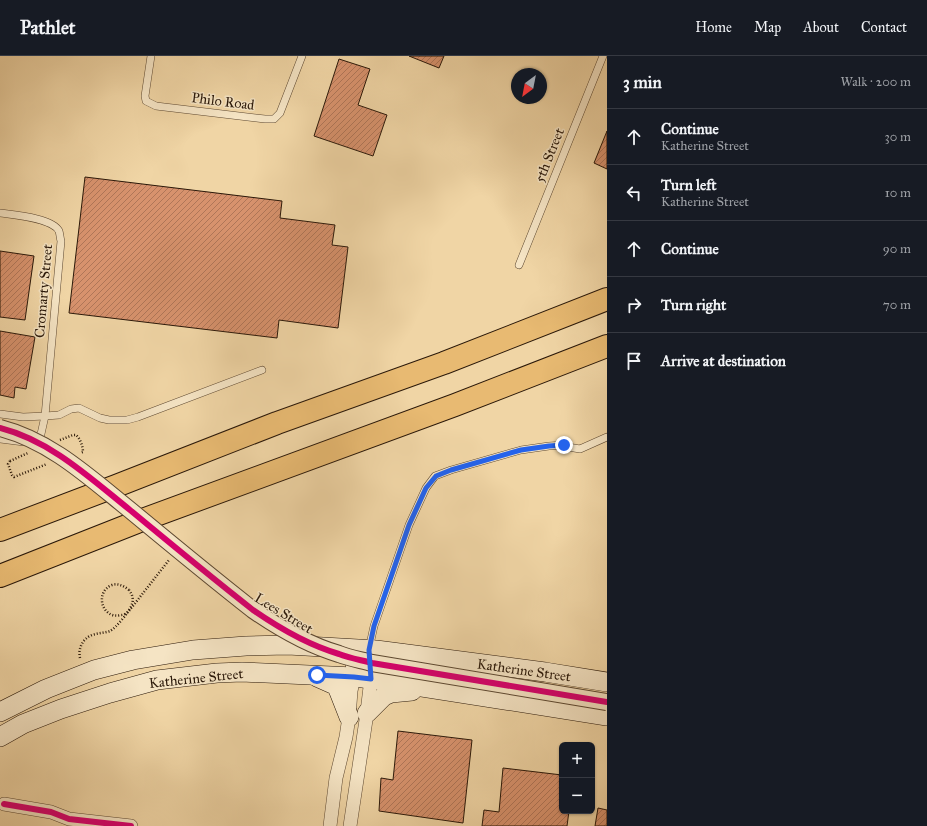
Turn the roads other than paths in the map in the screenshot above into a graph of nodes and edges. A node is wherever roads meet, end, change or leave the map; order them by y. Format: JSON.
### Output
{"nodes":[{"id":1,"x":151,"y":56,"type":"edge"},
{"id":2,"x":302,"y":56,"type":"edge"},
{"id":3,"x":603,"y":56,"type":"edge"},
{"id":4,"x":0,"y":213,"type":"edge"},
{"id":5,"x":519,"y":264,"type":"dead end"},
{"id":6,"x":607,"y":300,"type":"edge"},
{"id":7,"x":607,"y":346,"type":"edge"},
{"id":8,"x":262,"y":370,"type":"dead end"},
{"id":9,"x":45,"y":416,"type":"junction"},
{"id":10,"x":0,"y":419,"type":"edge"},
{"id":11,"x":0,"y":423,"type":"edge"},
{"id":12,"x":607,"y":437,"type":"edge"},
{"id":13,"x":0,"y":440,"type":"edge"},
{"id":14,"x":0,"y":530,"type":"edge"},
{"id":15,"x":0,"y":576,"type":"edge"},
{"id":16,"x":350,"y":649,"type":"junction"},
{"id":17,"x":369,"y":650,"type":"junction"},
{"id":18,"x":313,"y":675,"type":"junction"},
{"id":19,"x":362,"y":678,"type":"junction"},
{"id":20,"x":607,"y":682,"type":"edge"},
{"id":21,"x":437,"y":690,"type":"junction"},
{"id":22,"x":607,"y":702,"type":"edge"},
{"id":23,"x":0,"y":712,"type":"edge"},
{"id":24,"x":358,"y":715,"type":"junction"},
{"id":25,"x":607,"y":716,"type":"edge"},
{"id":26,"x":0,"y":737,"type":"edge"},
{"id":27,"x":4,"y":804,"type":"dead end"},
{"id":28,"x":130,"y":826,"type":"edge"},
{"id":29,"x":330,"y":826,"type":"edge"},
{"id":30,"x":350,"y":826,"type":"edge"}],
"edges":[{"from":1,"to":2,"type":"lane","name":"Philo Road"},
{"from":3,"to":5,"type":"lane","name":"5th Street"},
{"from":4,"to":9,"type":"lane","name":"Cromarty Street"},
{"from":6,"to":14,"type":"highway"},
{"from":7,"to":15,"type":"highway"},
{"from":8,"to":9,"type":"lane"},
{"from":9,"to":10,"type":"lane"},
{"from":9,"to":13,"type":"lane"},
{"from":10,"to":11,"type":"lane"},
{"from":10,"to":22,"type":"street","name":"Lees Street","bridge":true},
{"from":12,"to":17,"type":"lane"},
{"from":16,"to":17,"type":"main road","name":"Katherine Street"},
{"from":16,"to":19,"type":"street"},
{"from":16,"to":23,"type":"main road","name":"Katherine Street"},
{"from":17,"to":19,"type":"street"},
{"from":17,"to":20,"type":"main road","name":"Katherine Street"},
{"from":18,"to":19,"type":"main road","name":"Katherine Street"},
{"from":18,"to":24,"type":"main road"},
{"from":18,"to":26,"type":"main road","name":"Katherine Street"},
{"from":19,"to":21,"type":"main road","name":"Katherine Street"},
{"from":19,"to":24,"type":"street"},
{"from":19,"to":24,"type":"street"},
{"from":21,"to":24,"type":"main road"},
{"from":21,"to":25,"type":"main road","name":"Katherine Street"},
{"from":24,"to":29,"type":"street"},
{"from":24,"to":30,"type":"street"},
{"from":27,"to":28,"type":"street"}]}
